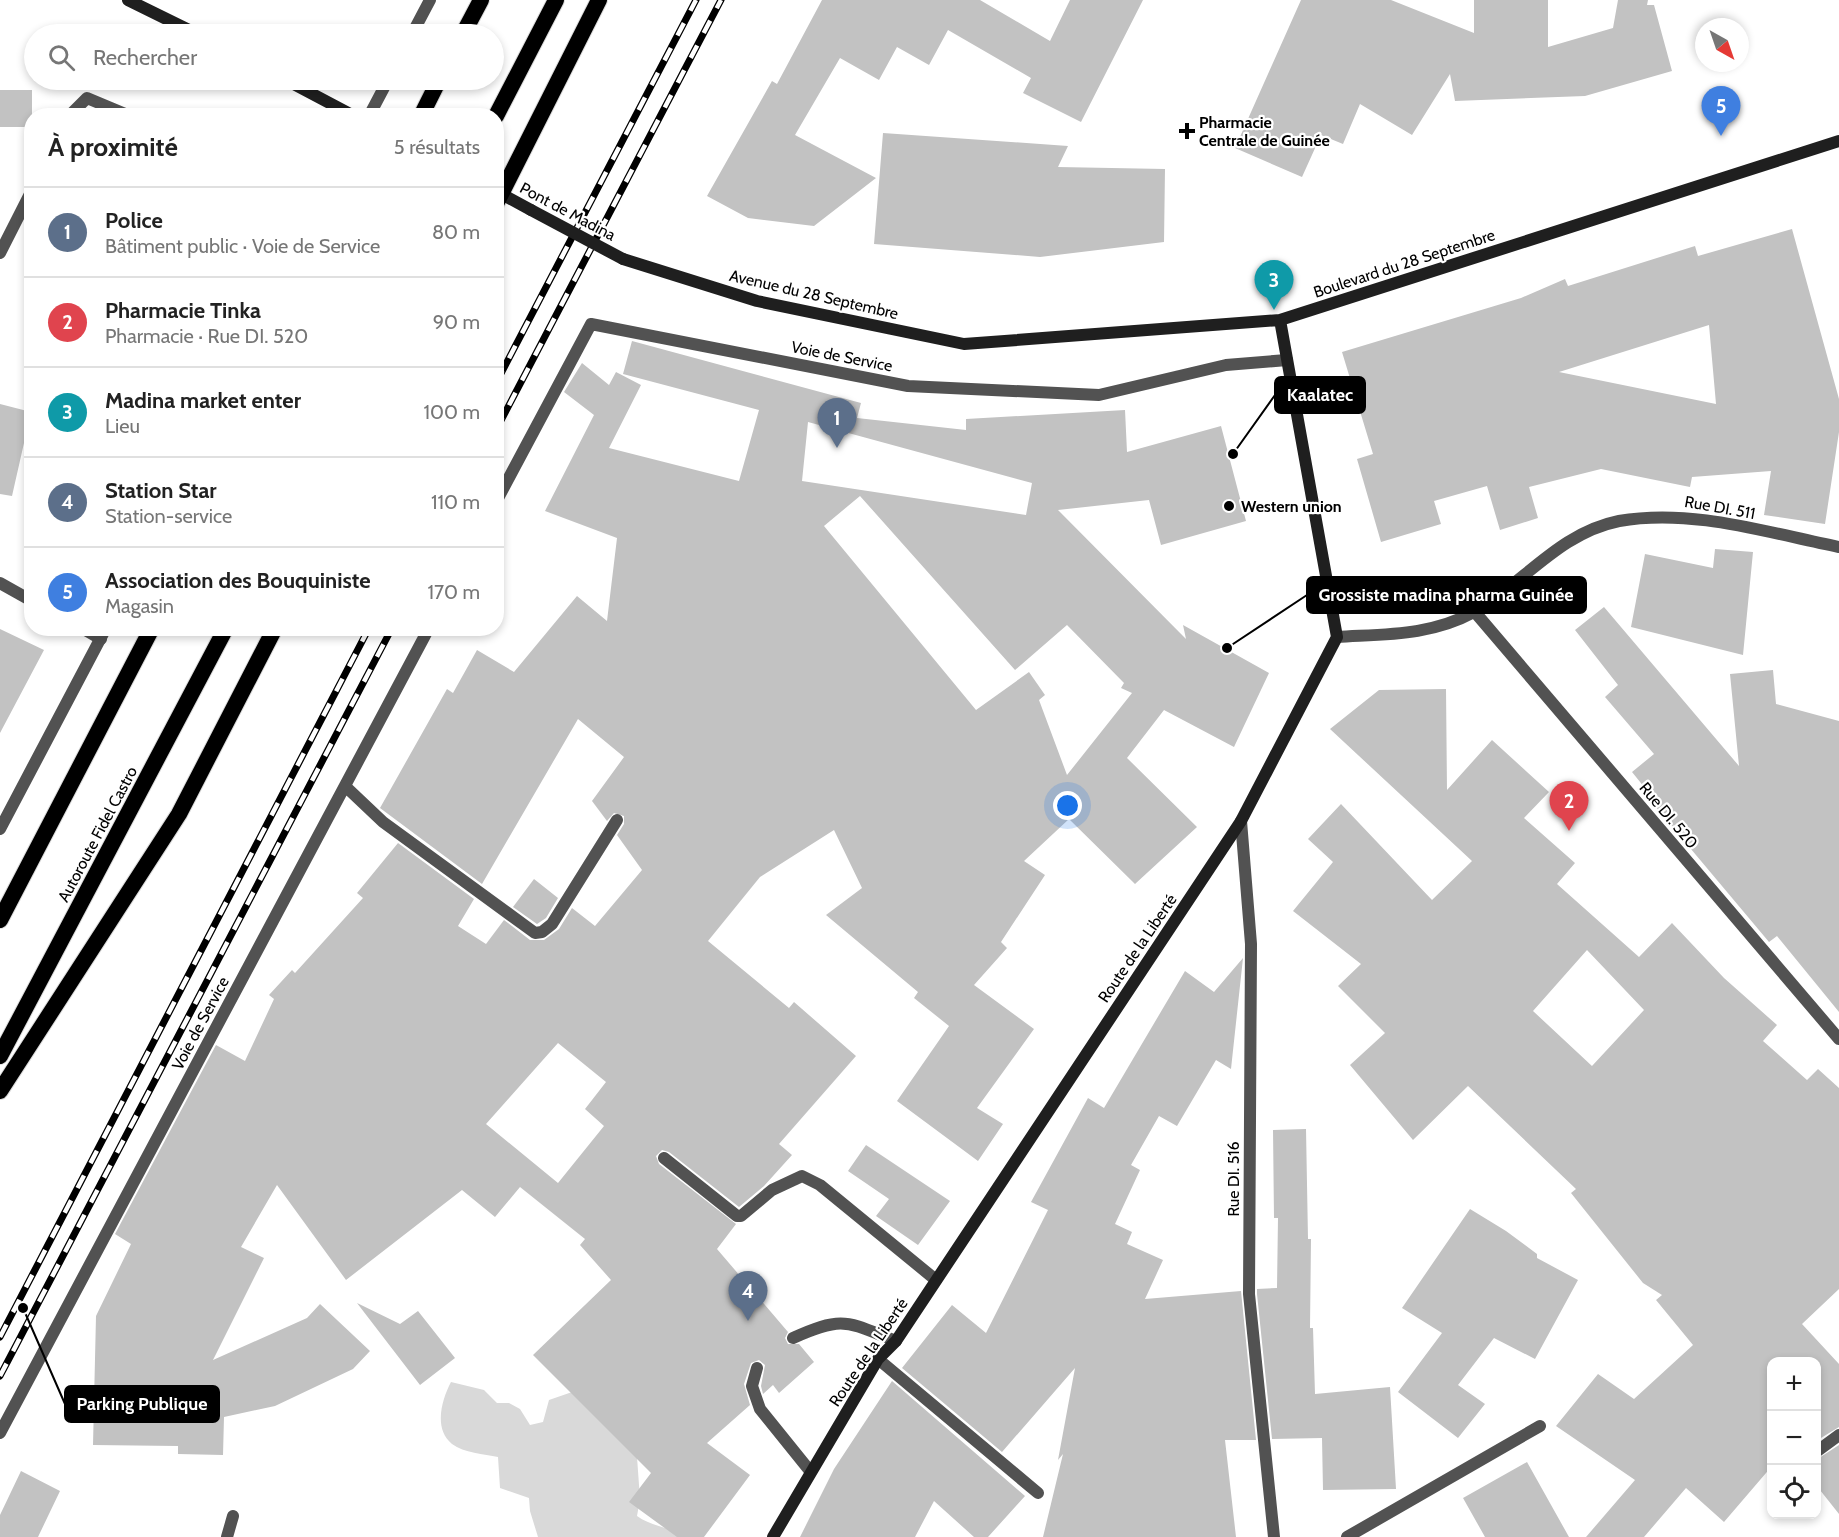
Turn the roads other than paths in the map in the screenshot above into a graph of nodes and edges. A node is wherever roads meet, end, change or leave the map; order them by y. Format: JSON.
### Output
{"nodes":[{"id":1,"x":128,"y":0,"type":"edge"},
{"id":2,"x":430,"y":0,"type":"edge"},
{"id":3,"x":481,"y":0,"type":"edge"},
{"id":4,"x":556,"y":0,"type":"edge"},
{"id":5,"x":599,"y":0,"type":"edge"},
{"id":6,"x":177,"y":24,"type":"edge"},
{"id":7,"x":417,"y":24,"type":"edge"},
{"id":8,"x":468,"y":24,"type":"edge"},
{"id":9,"x":306,"y":90,"type":"edge"},
{"id":10,"x":383,"y":90,"type":"edge"},
{"id":11,"x":435,"y":90,"type":"edge"},
{"id":12,"x":77,"y":108,"type":"edge"},
{"id":13,"x":110,"y":108,"type":"edge"},
{"id":14,"x":339,"y":108,"type":"edge"},
{"id":15,"x":373,"y":108,"type":"edge"},
{"id":16,"x":425,"y":108,"type":"edge"},
{"id":17,"x":500,"y":108,"type":"edge"},
{"id":18,"x":1839,"y":141,"type":"edge"},
{"id":19,"x":504,"y":185,"type":"edge"},
{"id":20,"x":504,"y":199,"type":"edge"},
{"id":21,"x":24,"y":205,"type":"edge"},
{"id":22,"x":0,"y":253,"type":"edge"},
{"id":23,"x":623,"y":259,"type":"joint"},
{"id":24,"x":1280,"y":320,"type":"junction"},
{"id":25,"x":964,"y":344,"type":"joint"},
{"id":26,"x":1287,"y":360,"type":"junction"},
{"id":27,"x":504,"y":487,"type":"edge"},
{"id":28,"x":1839,"y":547,"type":"edge"},
{"id":29,"x":0,"y":583,"type":"edge"},
{"id":30,"x":24,"y":596,"type":"edge"},
{"id":31,"x":1474,"y":611,"type":"junction"},
{"id":32,"x":102,"y":636,"type":"edge"},
{"id":33,"x":148,"y":636,"type":"edge"},
{"id":34,"x":222,"y":636,"type":"edge"},
{"id":35,"x":271,"y":636,"type":"edge"},
{"id":36,"x":425,"y":636,"type":"edge"},
{"id":37,"x":1337,"y":638,"type":"junction"},
{"id":38,"x":345,"y":786,"type":"junction"},
{"id":39,"x":617,"y":820,"type":"dead end"},
{"id":40,"x":1241,"y":821,"type":"junction"},
{"id":41,"x":0,"y":829,"type":"edge"},
{"id":42,"x":0,"y":920,"type":"edge"},
{"id":43,"x":1839,"y":1039,"type":"edge"},
{"id":44,"x":0,"y":1056,"type":"edge"},
{"id":45,"x":0,"y":1091,"type":"edge"},
{"id":46,"x":664,"y":1158,"type":"dead end"},
{"id":47,"x":936,"y":1280,"type":"junction"},
{"id":48,"x":794,"y":1338,"type":"dead end"},
{"id":49,"x":896,"y":1341,"type":"junction"},
{"id":50,"x":878,"y":1359,"type":"junction"},
{"id":51,"x":758,"y":1368,"type":"dead end"},
{"id":52,"x":1540,"y":1426,"type":"dead end"},
{"id":53,"x":0,"y":1433,"type":"edge"},
{"id":54,"x":1839,"y":1435,"type":"edge"},
{"id":55,"x":1821,"y":1448,"type":"edge"},
{"id":56,"x":810,"y":1471,"type":"junction"},
{"id":57,"x":1038,"y":1492,"type":"dead end"},
{"id":58,"x":233,"y":1516,"type":"dead end"},
{"id":59,"x":228,"y":1537,"type":"edge"},
{"id":60,"x":773,"y":1537,"type":"edge"},
{"id":61,"x":1274,"y":1537,"type":"edge"},
{"id":62,"x":1347,"y":1537,"type":"edge"}],
"edges":[{"from":1,"to":6,"type":"main road"},
{"from":2,"to":7,"type":"street"},
{"from":3,"to":8,"type":"highway"},
{"from":4,"to":17,"type":"highway"},
{"from":5,"to":19,"type":"highway"},
{"from":9,"to":14,"type":"main road"},
{"from":10,"to":15,"type":"street"},
{"from":11,"to":16,"type":"highway"},
{"from":12,"to":13,"type":"street"},
{"from":18,"to":24,"type":"main road","name":"Boulevard du 28 Septembre"},
{"from":20,"to":23,"type":"main road","name":"Pont de Madina","bridge":true},
{"from":21,"to":22,"type":"street"},
{"from":23,"to":25,"type":"main road","name":"Avenue du 28 Septembre"},
{"from":24,"to":25,"type":"main road","name":"Boulevard du 28 Septembre"},
{"from":24,"to":26,"type":"main road"},
{"from":26,"to":27,"type":"street","name":"Voie de Service"},
{"from":26,"to":37,"type":"main road"},
{"from":28,"to":31,"type":"street","name":"Rue DI. 511"},
{"from":29,"to":30,"type":"street"},
{"from":31,"to":37,"type":"street","name":"Rue DI. 511"},
{"from":31,"to":43,"type":"street","name":"Rue DI. 520"},
{"from":32,"to":41,"type":"street"},
{"from":33,"to":42,"type":"highway"},
{"from":34,"to":44,"type":"highway","name":"Autoroute Fidel Castro"},
{"from":35,"to":45,"type":"highway"},
{"from":36,"to":38,"type":"street","name":"Voie de Service"},
{"from":37,"to":40,"type":"main road","name":"Route de la Liberté"},
{"from":38,"to":39,"type":"street"},
{"from":38,"to":53,"type":"street","name":"Voie de Service"},
{"from":40,"to":47,"type":"main road","name":"Route de la Liberté"},
{"from":40,"to":61,"type":"street","name":"Rue DI. 516"},
{"from":46,"to":47,"type":"street"},
{"from":47,"to":49,"type":"main road","name":"Route de la Liberté"},
{"from":48,"to":49,"type":"street"},
{"from":49,"to":50,"type":"main road","name":"Route de la Liberté"},
{"from":50,"to":56,"type":"main road","name":"Route de la Liberté"},
{"from":50,"to":57,"type":"street"},
{"from":51,"to":56,"type":"street"},
{"from":52,"to":62,"type":"street"},
{"from":54,"to":55,"type":"street"},
{"from":56,"to":60,"type":"main road","name":"Route de la Liberté"},
{"from":58,"to":59,"type":"street"}]}
